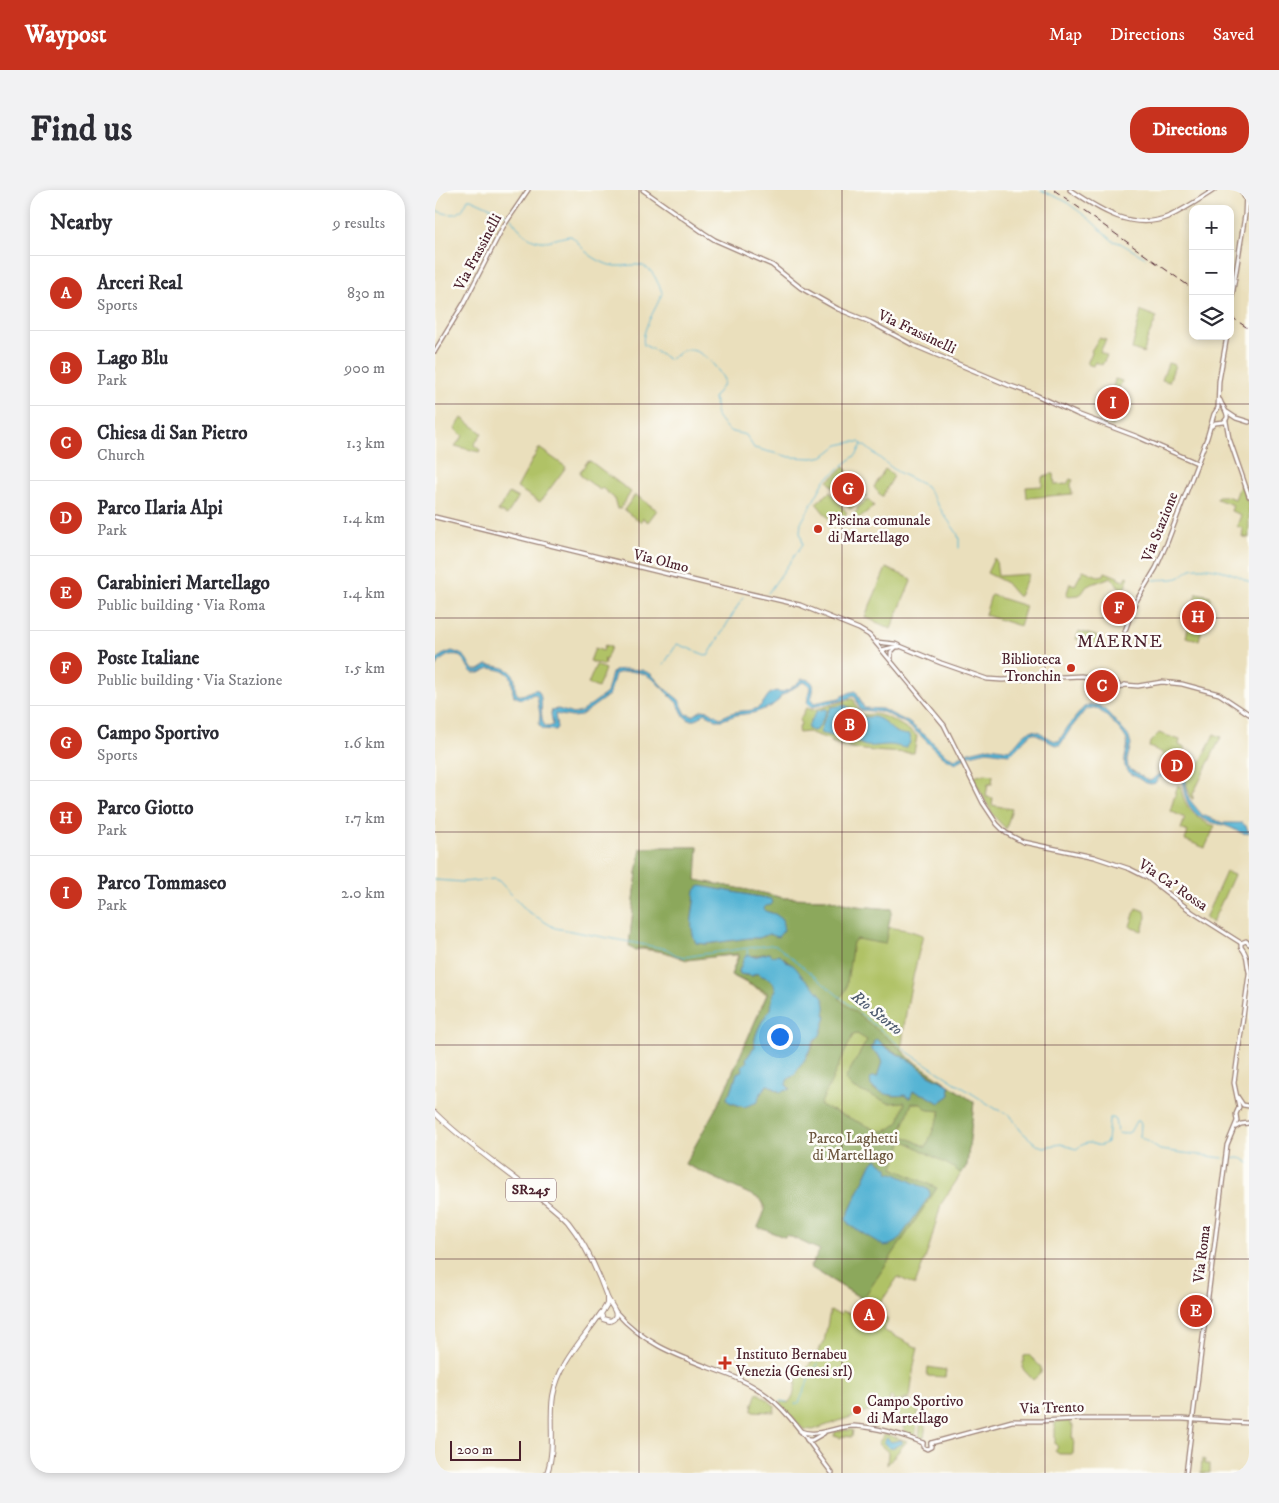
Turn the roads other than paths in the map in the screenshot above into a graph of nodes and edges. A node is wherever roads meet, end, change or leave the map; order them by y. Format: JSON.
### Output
{"nodes":[{"id":1,"x":528,"y":190,"type":"edge"},
{"id":2,"x":643,"y":190,"type":"edge"},
{"id":3,"x":1070,"y":190,"type":"edge"},
{"id":4,"x":1214,"y":190,"type":"edge"},
{"id":5,"x":1241,"y":190,"type":"edge"},
{"id":6,"x":1246,"y":190,"type":"edge"},
{"id":7,"x":1246,"y":201,"type":"junction"},
{"id":8,"x":1232,"y":295,"type":"edge"},
{"id":9,"x":1226,"y":340,"type":"edge"},
{"id":10,"x":435,"y":351,"type":"edge"},
{"id":11,"x":1218,"y":390,"type":"junction"},
{"id":12,"x":1217,"y":410,"type":"junction"},
{"id":13,"x":1226,"y":411,"type":"junction"},
{"id":14,"x":1214,"y":417,"type":"junction"},
{"id":15,"x":1236,"y":418,"type":"junction"},
{"id":16,"x":1226,"y":420,"type":"junction"},
{"id":17,"x":1219,"y":422,"type":"junction"},
{"id":18,"x":1249,"y":422,"type":"edge"},
{"id":19,"x":1210,"y":429,"type":"junction"},
{"id":20,"x":1229,"y":438,"type":"junction"},
{"id":21,"x":1197,"y":463,"type":"junction"},
{"id":22,"x":1249,"y":496,"type":"edge"},
{"id":23,"x":435,"y":517,"type":"edge"},
{"id":24,"x":1125,"y":631,"type":"dead end"},
{"id":25,"x":875,"y":642,"type":"junction"},
{"id":26,"x":893,"y":644,"type":"junction"},
{"id":27,"x":900,"y":647,"type":"junction"},
{"id":28,"x":882,"y":650,"type":"junction"},
{"id":29,"x":891,"y":660,"type":"junction"},
{"id":30,"x":1249,"y":714,"type":"edge"},
{"id":31,"x":960,"y":755,"type":"joint"},
{"id":32,"x":1249,"y":942,"type":"edge"},
{"id":33,"x":1241,"y":943,"type":"junction"},
{"id":34,"x":1249,"y":973,"type":"edge"},
{"id":35,"x":1236,"y":1094,"type":"junction"},
{"id":36,"x":1247,"y":1106,"type":"edge"},
{"id":37,"x":1238,"y":1109,"type":"junction"},
{"id":38,"x":435,"y":1113,"type":"edge"},
{"id":39,"x":1237,"y":1119,"type":"junction"},
{"id":40,"x":1243,"y":1123,"type":"junction"},
{"id":41,"x":1249,"y":1123,"type":"edge"},
{"id":42,"x":1235,"y":1129,"type":"junction"},
{"id":43,"x":607,"y":1297,"type":"junction"},
{"id":44,"x":613,"y":1307,"type":"junction"},
{"id":45,"x":603,"y":1310,"type":"junction"},
{"id":46,"x":616,"y":1312,"type":"junction"},
{"id":47,"x":613,"y":1320,"type":"junction"},
{"id":48,"x":605,"y":1321,"type":"junction"},
{"id":49,"x":624,"y":1322,"type":"junction"},
{"id":50,"x":594,"y":1325,"type":"junction"},
{"id":51,"x":1193,"y":1421,"type":"junction"},
{"id":52,"x":1249,"y":1423,"type":"edge"},
{"id":53,"x":799,"y":1431,"type":"junction"},
{"id":54,"x":824,"y":1431,"type":"junction"},
{"id":55,"x":812,"y":1434,"type":"junction"},
{"id":56,"x":815,"y":1438,"type":"junction"},
{"id":57,"x":807,"y":1440,"type":"junction"},
{"id":58,"x":923,"y":1443,"type":"junction"},
{"id":59,"x":931,"y":1443,"type":"junction"},
{"id":60,"x":814,"y":1450,"type":"junction"},
{"id":61,"x":547,"y":1473,"type":"edge"},
{"id":62,"x":832,"y":1473,"type":"edge"},
{"id":63,"x":1186,"y":1473,"type":"edge"}],
"edges":[{"from":1,"to":10,"type":"street","name":"Via Frassinelli"},
{"from":2,"to":21,"type":"street","name":"Via Frassinelli"},
{"from":3,"to":4,"type":"street"},
{"from":5,"to":7,"type":"street"},
{"from":6,"to":7,"type":"street"},
{"from":7,"to":8,"type":"street"},
{"from":9,"to":11,"type":"street"},
{"from":11,"to":12,"type":"street"},
{"from":11,"to":13,"type":"street"},
{"from":12,"to":13,"type":"street"},
{"from":12,"to":14,"type":"street"},
{"from":13,"to":15,"type":"street"},
{"from":13,"to":16,"type":"street"},
{"from":14,"to":17,"type":"street"},
{"from":14,"to":19,"type":"street","name":"Via Stazione"},
{"from":15,"to":16,"type":"street"},
{"from":15,"to":18,"type":"street"},
{"from":16,"to":17,"type":"street"},
{"from":16,"to":20,"type":"street"},
{"from":17,"to":19,"type":"street","name":"Via Stazione"},
{"from":17,"to":20,"type":"street"},
{"from":19,"to":21,"type":"street","name":"Via Stazione"},
{"from":20,"to":22,"type":"street"},
{"from":21,"to":24,"type":"street","name":"Via Stazione"},
{"from":23,"to":25,"type":"street","name":"Via Olmo"},
{"from":25,"to":26,"type":"street"},
{"from":25,"to":28,"type":"street","name":"Via Olmo"},
{"from":26,"to":27,"type":"street"},
{"from":26,"to":28,"type":"street"},
{"from":27,"to":28,"type":"street"},
{"from":27,"to":29,"type":"street"},
{"from":27,"to":30,"type":"street"},
{"from":28,"to":29,"type":"street","name":"Via Olmo"},
{"from":29,"to":31,"type":"street","name":"Via Olmo"},
{"from":31,"to":33,"type":"street","name":"Via Ca' Rossa"},
{"from":32,"to":33,"type":"street"},
{"from":33,"to":34,"type":"street"},
{"from":34,"to":35,"type":"street"},
{"from":35,"to":36,"type":"street"},
{"from":35,"to":37,"type":"street","name":"Via Roma"},
{"from":36,"to":37,"type":"street"},
{"from":37,"to":39,"type":"street","name":"Via Roma"},
{"from":38,"to":43,"type":"main road","number":"SR245"},
{"from":39,"to":40,"type":"street"},
{"from":39,"to":42,"type":"street","name":"Via Roma"},
{"from":40,"to":41,"type":"street"},
{"from":40,"to":42,"type":"street"},
{"from":42,"to":51,"type":"street","name":"Via Roma"},
{"from":43,"to":44,"type":"main road","number":"SR245"},
{"from":43,"to":45,"type":"main road"},
{"from":44,"to":45,"type":"main road"},
{"from":44,"to":46,"type":"main road"},
{"from":45,"to":48,"type":"main road"},
{"from":45,"to":50,"type":"main road"},
{"from":46,"to":47,"type":"main road"},
{"from":46,"to":49,"type":"street"},
{"from":47,"to":48,"type":"main road"},
{"from":47,"to":49,"type":"street"},
{"from":48,"to":50,"type":"main road"},
{"from":49,"to":53,"type":"street"},
{"from":50,"to":61,"type":"main road"},
{"from":51,"to":52,"type":"street","name":"Via Trento"},
{"from":51,"to":59,"type":"street","name":"Via Trento"},
{"from":51,"to":63,"type":"street","name":"Via Roma"},
{"from":53,"to":55,"type":"street"},
{"from":53,"to":57,"type":"street"},
{"from":54,"to":55,"type":"street"},
{"from":54,"to":56,"type":"street"},
{"from":54,"to":58,"type":"street"},
{"from":55,"to":57,"type":"street"},
{"from":56,"to":57,"type":"street"},
{"from":56,"to":60,"type":"street"},
{"from":57,"to":60,"type":"street"},
{"from":58,"to":59,"type":"street"},
{"from":58,"to":59,"type":"street"},
{"from":60,"to":62,"type":"street"}]}
